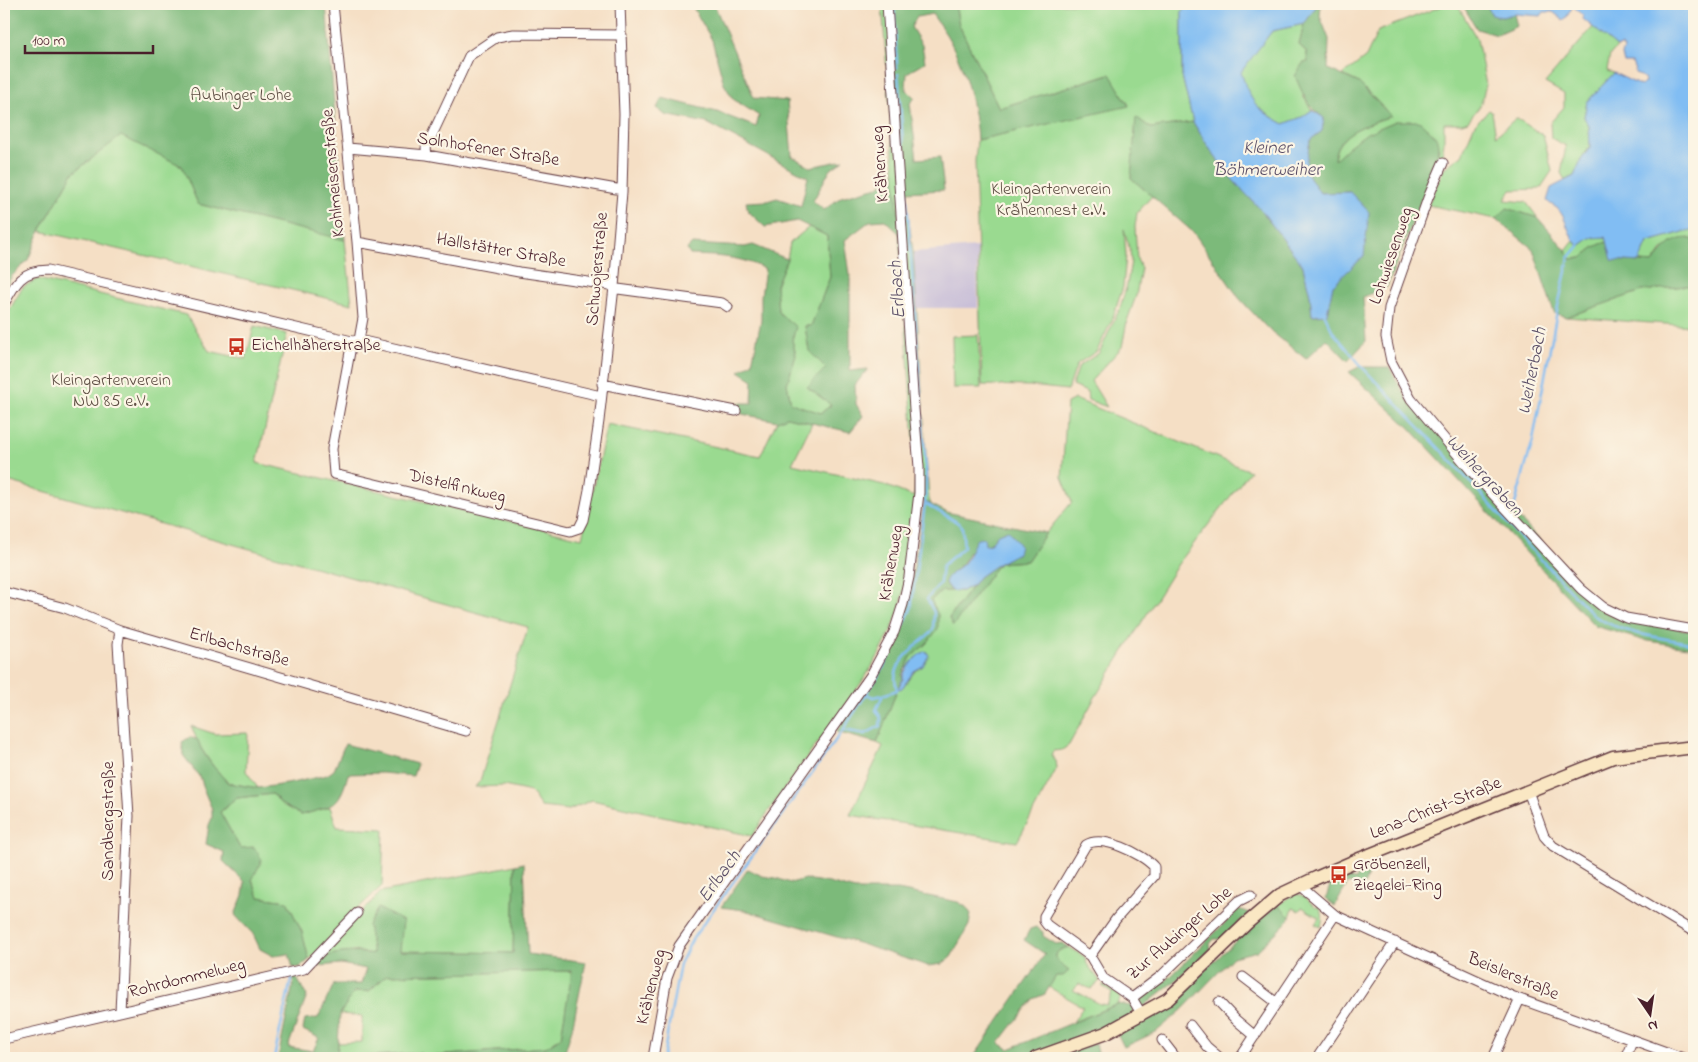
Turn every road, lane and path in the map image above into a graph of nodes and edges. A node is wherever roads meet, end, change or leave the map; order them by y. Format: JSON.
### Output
{"nodes":[{"id":1,"x":333,"y":4,"type":"edge"},
{"id":2,"x":620,"y":4,"type":"edge"},
{"id":3,"x":887,"y":4,"type":"edge"},
{"id":4,"x":622,"y":35,"type":"junction"},
{"id":5,"x":348,"y":148,"type":"junction"},
{"id":6,"x":427,"y":155,"type":"junction"},
{"id":7,"x":1444,"y":162,"type":"dead end"},
{"id":8,"x":622,"y":190,"type":"junction"},
{"id":9,"x":357,"y":242,"type":"junction"},
{"id":10,"x":614,"y":287,"type":"junction"},
{"id":11,"x":4,"y":304,"type":"edge"},
{"id":12,"x":728,"y":307,"type":"dead end"},
{"id":13,"x":355,"y":340,"type":"junction"},
{"id":14,"x":602,"y":384,"type":"junction"},
{"id":15,"x":600,"y":396,"type":"junction"},
{"id":16,"x":736,"y":411,"type":"dead end"},
{"id":17,"x":334,"y":474,"type":"joint"},
{"id":18,"x":574,"y":531,"type":"joint"},
{"id":19,"x":4,"y":592,"type":"edge"},
{"id":20,"x":120,"y":630,"type":"junction"},
{"id":21,"x":1694,"y":630,"type":"edge"},
{"id":22,"x":466,"y":731,"type":"dead end"},
{"id":23,"x":1694,"y":747,"type":"edge"},
{"id":24,"x":1528,"y":791,"type":"junction"},
{"id":25,"x":1301,"y":886,"type":"junction"},
{"id":26,"x":1251,"y":895,"type":"dead end"},
{"id":27,"x":357,"y":913,"type":"dead end"},
{"id":28,"x":1335,"y":915,"type":"junction"},
{"id":29,"x":1694,"y":932,"type":"edge"},
{"id":30,"x":1395,"y":942,"type":"junction"},
{"id":31,"x":1090,"y":956,"type":"junction"},
{"id":32,"x":1243,"y":977,"type":"dead end"},
{"id":33,"x":1132,"y":998,"type":"junction"},
{"id":34,"x":1520,"y":999,"type":"junction"},
{"id":35,"x":1219,"y":1002,"type":"dead end"},
{"id":36,"x":1277,"y":1003,"type":"junction"},
{"id":37,"x":120,"y":1012,"type":"junction"},
{"id":38,"x":1142,"y":1015,"type":"junction"},
{"id":39,"x":1190,"y":1025,"type":"dead end"},
{"id":40,"x":1255,"y":1036,"type":"junction"},
{"id":41,"x":4,"y":1039,"type":"edge"},
{"id":42,"x":1162,"y":1040,"type":"dead end"},
{"id":43,"x":1632,"y":1041,"type":"junction"},
{"id":44,"x":653,"y":1058,"type":"edge"},
{"id":45,"x":1036,"y":1058,"type":"edge"},
{"id":46,"x":1176,"y":1058,"type":"edge"},
{"id":47,"x":1220,"y":1058,"type":"edge"},
{"id":48,"x":1240,"y":1058,"type":"edge"},
{"id":49,"x":1317,"y":1058,"type":"edge"},
{"id":50,"x":1493,"y":1058,"type":"edge"},
{"id":51,"x":1625,"y":1058,"type":"edge"},
{"id":52,"x":1682,"y":1058,"type":"edge"}],
"edges":[{"from":1,"to":5,"type":"street","name":"Kohlmeisenstraße"},
{"from":2,"to":4,"type":"street","name":"Schwojerstraße"},
{"from":3,"to":44,"type":"street","name":"Krähenweg"},
{"from":4,"to":6,"type":"street"},
{"from":4,"to":8,"type":"street","name":"Schwojerstraße"},
{"from":5,"to":6,"type":"street","name":"Solnhofener Straße"},
{"from":5,"to":9,"type":"street","name":"Kohlmeisenstraße"},
{"from":6,"to":8,"type":"street","name":"Solnhofener Straße"},
{"from":7,"to":21,"type":"street","name":"Lohwiesenweg"},
{"from":8,"to":10,"type":"street","name":"Schwojerstraße"},
{"from":9,"to":10,"type":"street","name":"Hallstätter Straße"},
{"from":9,"to":13,"type":"street","name":"Kohlmeisenstraße"},
{"from":10,"to":12,"type":"street","name":"Hallstätter Straße"},
{"from":10,"to":14,"type":"street","name":"Schwojerstraße"},
{"from":11,"to":13,"type":"street"},
{"from":13,"to":15,"type":"street"},
{"from":13,"to":17,"type":"street","name":"Kohlmeisenstraße"},
{"from":14,"to":15,"type":"street","name":"Schwojerstraße"},
{"from":14,"to":16,"type":"street"},
{"from":15,"to":18,"type":"street","name":"Schwojerstraße"},
{"from":17,"to":18,"type":"street","name":"Distelfinkweg"},
{"from":19,"to":20,"type":"street","name":"Erlbachstraße"},
{"from":20,"to":22,"type":"street","name":"Erlbachstraße"},
{"from":20,"to":37,"type":"street","name":"Sandbergstraße"},
{"from":23,"to":24,"type":"street","name":"Lena-Christ-Straße"},
{"from":24,"to":25,"type":"street","name":"Lena-Christ-Straße"},
{"from":24,"to":29,"type":"street"},
{"from":25,"to":28,"type":"street","name":"Beislerstraße"},
{"from":25,"to":38,"type":"street","name":"Lena-Christ-Straße"},
{"from":26,"to":33,"type":"street","name":"Zur Aubinger Lohe"},
{"from":27,"to":37,"type":"street","name":"Rohrdommelweg"},
{"from":28,"to":30,"type":"street","name":"Beislerstraße"},
{"from":28,"to":36,"type":"street"},
{"from":30,"to":34,"type":"street","name":"Beislerstraße"},
{"from":30,"to":49,"type":"street"},
{"from":31,"to":31,"type":"street"},
{"from":31,"to":33,"type":"street"},
{"from":32,"to":36,"type":"street"},
{"from":33,"to":38,"type":"street"},
{"from":34,"to":43,"type":"street","name":"Beislerstraße"},
{"from":34,"to":50,"type":"street"},
{"from":35,"to":40,"type":"street"},
{"from":36,"to":40,"type":"street"},
{"from":37,"to":41,"type":"street","name":"Rohrdommelweg"},
{"from":38,"to":45,"type":"street","name":"Lena-Christ-Straße"},
{"from":39,"to":47,"type":"street"},
{"from":40,"to":48,"type":"street"},
{"from":42,"to":46,"type":"street"},
{"from":43,"to":51,"type":"street"},
{"from":43,"to":52,"type":"street","name":"Beislerstraße"}]}
